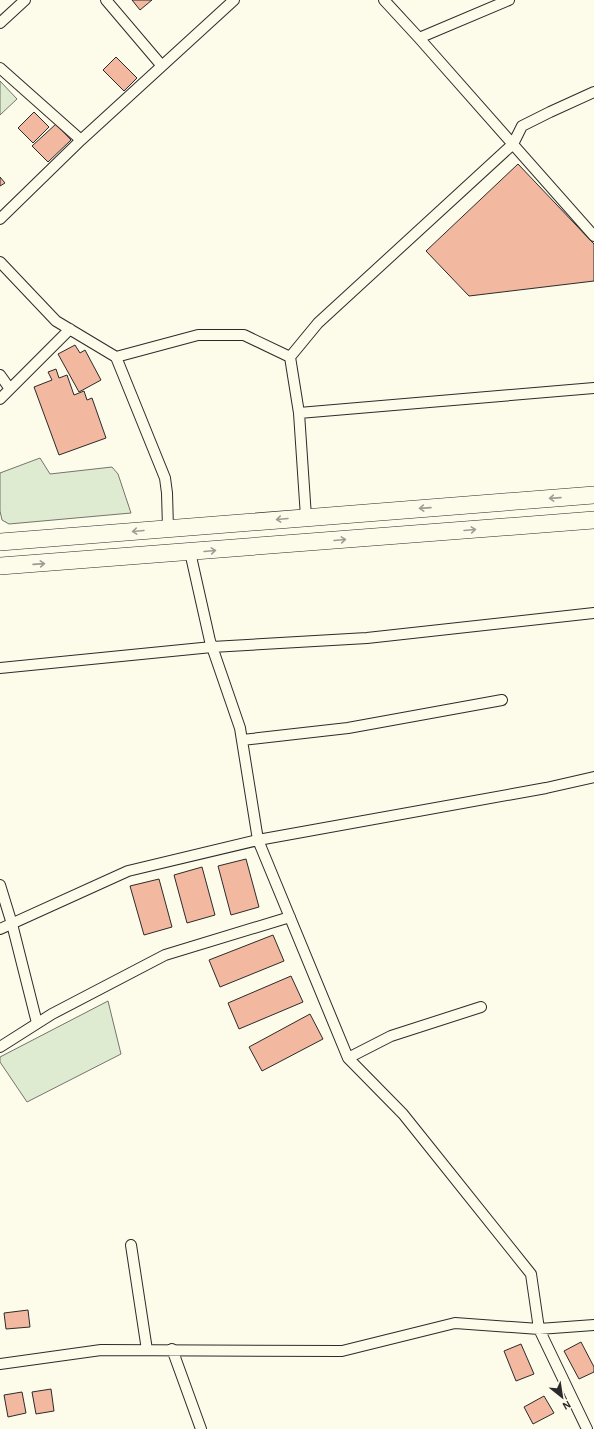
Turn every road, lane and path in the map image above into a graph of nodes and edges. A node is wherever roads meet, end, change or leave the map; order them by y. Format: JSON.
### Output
{"nodes":[{"id":1,"x":26,"y":0,"type":"edge"},
{"id":2,"x":106,"y":0,"type":"edge"},
{"id":3,"x":234,"y":0,"type":"edge"},
{"id":4,"x":384,"y":0,"type":"edge"},
{"id":5,"x":510,"y":0,"type":"edge"},
{"id":6,"x":0,"y":23,"type":"edge"},
{"id":7,"x":419,"y":38,"type":"junction"},
{"id":8,"x":162,"y":66,"type":"junction"},
{"id":9,"x":0,"y":68,"type":"edge"},
{"id":10,"x":594,"y":92,"type":"edge"},
{"id":11,"x":81,"y":140,"type":"junction"},
{"id":12,"x":513,"y":144,"type":"junction"},
{"id":13,"x":0,"y":219,"type":"edge"},
{"id":14,"x":594,"y":236,"type":"edge"},
{"id":15,"x":0,"y":262,"type":"edge"},
{"id":16,"x":70,"y":329,"type":"junction"},
{"id":17,"x":116,"y":357,"type":"junction"},
{"id":18,"x":290,"y":357,"type":"junction"},
{"id":19,"x":0,"y":375,"type":"edge"},
{"id":20,"x":594,"y":388,"type":"edge"},
{"id":21,"x":10,"y":389,"type":"junction"},
{"id":22,"x":0,"y":399,"type":"edge"},
{"id":23,"x":299,"y":413,"type":"junction"},
{"id":24,"x":594,"y":495,"type":"edge"},
{"id":25,"x":306,"y":517,"type":"junction"},
{"id":26,"x":594,"y":520,"type":"edge"},
{"id":27,"x":168,"y":528,"type":"junction"},
{"id":28,"x":0,"y":542,"type":"edge"},
{"id":29,"x":190,"y":552,"type":"junction"},
{"id":30,"x":0,"y":566,"type":"edge"},
{"id":31,"x":594,"y":613,"type":"edge"},
{"id":32,"x":212,"y":647,"type":"junction"},
{"id":33,"x":0,"y":668,"type":"edge"},
{"id":34,"x":502,"y":700,"type":"dead end"},
{"id":35,"x":242,"y":740,"type":"junction"},
{"id":36,"x":594,"y":777,"type":"edge"},
{"id":37,"x":258,"y":840,"type":"junction"},
{"id":38,"x":0,"y":885,"type":"edge"},
{"id":39,"x":290,"y":917,"type":"junction"},
{"id":40,"x":12,"y":924,"type":"junction"},
{"id":41,"x":0,"y":929,"type":"edge"},
{"id":42,"x":481,"y":1007,"type":"dead end"},
{"id":43,"x":37,"y":1023,"type":"junction"},
{"id":44,"x":0,"y":1047,"type":"edge"},
{"id":45,"x":348,"y":1058,"type":"junction"},
{"id":46,"x":131,"y":1245,"type":"dead end"},
{"id":47,"x":594,"y":1325,"type":"edge"},
{"id":48,"x":539,"y":1329,"type":"junction"},
{"id":49,"x":147,"y":1350,"type":"junction"},
{"id":50,"x":172,"y":1350,"type":"junction"},
{"id":51,"x":0,"y":1364,"type":"edge"},
{"id":52,"x":200,"y":1429,"type":"edge"},
{"id":53,"x":587,"y":1429,"type":"edge"}],
"edges":[{"from":1,"to":6,"type":"street"},
{"from":2,"to":8,"type":"street"},
{"from":3,"to":8,"type":"street"},
{"from":4,"to":7,"type":"street"},
{"from":5,"to":7,"type":"street"},
{"from":7,"to":12,"type":"street"},
{"from":8,"to":11,"type":"street"},
{"from":9,"to":11,"type":"street"},
{"from":10,"to":12,"type":"street"},
{"from":11,"to":13,"type":"street"},
{"from":12,"to":14,"type":"street"},
{"from":12,"to":18,"type":"street"},
{"from":15,"to":16,"type":"street"},
{"from":16,"to":17,"type":"street"},
{"from":16,"to":21,"type":"street"},
{"from":17,"to":18,"type":"street"},
{"from":17,"to":27,"type":"street"},
{"from":18,"to":23,"type":"street"},
{"from":19,"to":21,"type":"street"},
{"from":20,"to":23,"type":"street"},
{"from":21,"to":22,"type":"street"},
{"from":23,"to":25,"type":"street"},
{"from":24,"to":25,"type":"highway","one_way":true},
{"from":25,"to":27,"type":"highway","one_way":true},
{"from":29,"to":26,"type":"highway","one_way":true},
{"from":27,"to":28,"type":"highway","one_way":true},
{"from":30,"to":29,"type":"highway","one_way":true},
{"from":29,"to":32,"type":"street"},
{"from":31,"to":32,"type":"street"},
{"from":32,"to":33,"type":"street"},
{"from":32,"to":35,"type":"street"},
{"from":34,"to":35,"type":"street"},
{"from":35,"to":37,"type":"street"},
{"from":36,"to":37,"type":"street"},
{"from":37,"to":39,"type":"street"},
{"from":37,"to":40,"type":"street"},
{"from":38,"to":40,"type":"street"},
{"from":39,"to":43,"type":"street"},
{"from":39,"to":45,"type":"street"},
{"from":40,"to":41,"type":"street"},
{"from":40,"to":43,"type":"street"},
{"from":42,"to":45,"type":"street"},
{"from":43,"to":44,"type":"street"},
{"from":45,"to":48,"type":"street"},
{"from":46,"to":49,"type":"street"},
{"from":47,"to":48,"type":"street"},
{"from":48,"to":50,"type":"street"},
{"from":48,"to":53,"type":"street"},
{"from":49,"to":50,"type":"street"},
{"from":49,"to":51,"type":"street"},
{"from":50,"to":52,"type":"street"}]}
